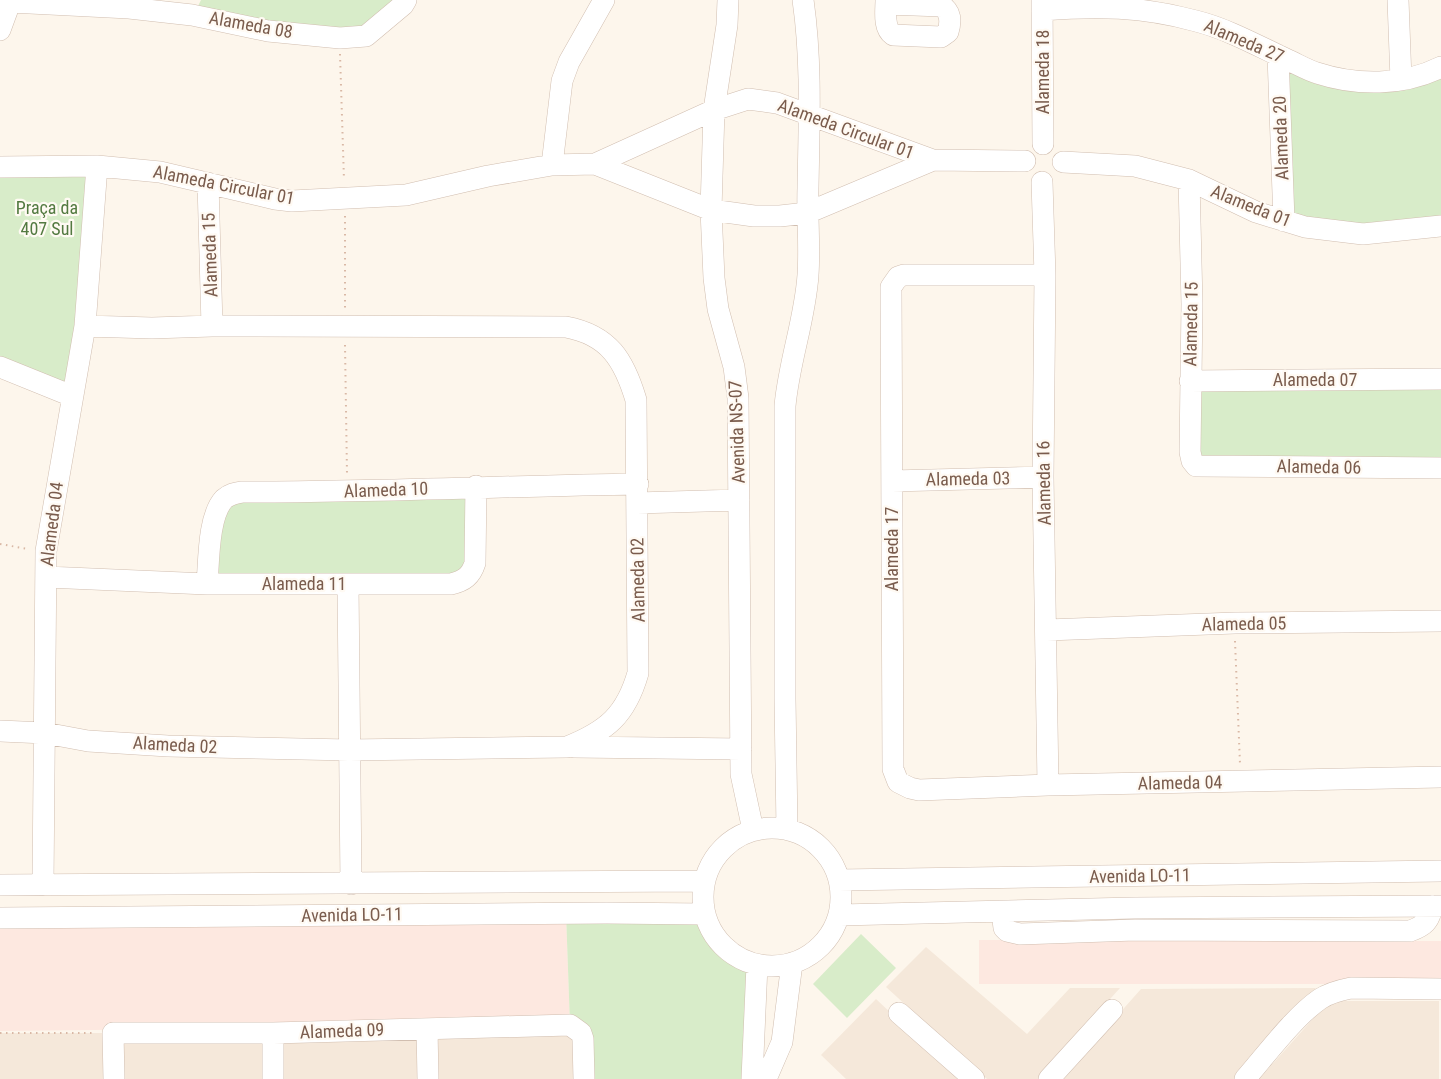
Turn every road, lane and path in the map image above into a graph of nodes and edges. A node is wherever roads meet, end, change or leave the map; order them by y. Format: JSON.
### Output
{"nodes":[{"id":1,"x":406,"y":0,"type":"edge"},
{"id":2,"x":604,"y":0,"type":"edge"},
{"id":3,"x":728,"y":0,"type":"edge"},
{"id":4,"x":803,"y":0,"type":"edge"},
{"id":5,"x":1398,"y":0,"type":"edge"},
{"id":6,"x":10,"y":1,"type":"edge"},
{"id":7,"x":1042,"y":5,"type":"edge"},
{"id":8,"x":196,"y":7,"type":"edge"},
{"id":9,"x":1194,"y":10,"type":"edge"},
{"id":10,"x":0,"y":30,"type":"edge"},
{"id":11,"x":340,"y":38,"type":"junction"},
{"id":12,"x":1278,"y":55,"type":"junction"},
{"id":13,"x":1441,"y":67,"type":"edge"},
{"id":14,"x":1401,"y":80,"type":"junction"},
{"id":15,"x":714,"y":110,"type":"junction"},
{"id":16,"x":809,"y":116,"type":"junction"},
{"id":17,"x":1043,"y":144,"type":"junction"},
{"id":18,"x":933,"y":160,"type":"junction"},
{"id":19,"x":1025,"y":161,"type":"junction"},
{"id":20,"x":1063,"y":162,"type":"junction"},
{"id":21,"x":595,"y":164,"type":"junction"},
{"id":22,"x":552,"y":165,"type":"junction"},
{"id":23,"x":0,"y":166,"type":"edge"},
{"id":24,"x":97,"y":166,"type":"junction"},
{"id":25,"x":1189,"y":180,"type":"junction"},
{"id":26,"x":1042,"y":182,"type":"junction"},
{"id":27,"x":208,"y":183,"type":"junction"},
{"id":28,"x":345,"y":200,"type":"junction"},
{"id":29,"x":711,"y":210,"type":"junction"},
{"id":30,"x":807,"y":213,"type":"junction"},
{"id":31,"x":1284,"y":221,"type":"junction"},
{"id":32,"x":1441,"y":226,"type":"edge"},
{"id":33,"x":1045,"y":274,"type":"junction"},
{"id":34,"x":86,"y":326,"type":"junction"},
{"id":35,"x":212,"y":326,"type":"junction"},
{"id":36,"x":345,"y":328,"type":"junction"},
{"id":37,"x":0,"y":367,"type":"edge"},
{"id":38,"x":1441,"y":379,"type":"edge"},
{"id":39,"x":1190,"y":381,"type":"junction"},
{"id":40,"x":72,"y":396,"type":"junction"},
{"id":41,"x":1196,"y":466,"type":"joint"},
{"id":42,"x":1441,"y":468,"type":"edge"},
{"id":43,"x":1043,"y":477,"type":"junction"},
{"id":44,"x":892,"y":481,"type":"junction"},
{"id":45,"x":476,"y":486,"type":"junction"},
{"id":46,"x":347,"y":492,"type":"junction"},
{"id":47,"x":637,"y":493,"type":"junction"},
{"id":48,"x":739,"y":500,"type":"junction"},
{"id":49,"x":0,"y":544,"type":"edge"},
{"id":50,"x":46,"y":551,"type":"junction"},
{"id":51,"x":46,"y":577,"type":"junction"},
{"id":52,"x":207,"y":584,"type":"junction"},
{"id":53,"x":348,"y":584,"type":"junction"},
{"id":54,"x":1441,"y":621,"type":"edge"},
{"id":55,"x":1235,"y":623,"type":"junction"},
{"id":56,"x":1047,"y":630,"type":"junction"},
{"id":57,"x":0,"y":731,"type":"edge"},
{"id":58,"x":45,"y":733,"type":"junction"},
{"id":59,"x":567,"y":747,"type":"junction"},
{"id":60,"x":741,"y":749,"type":"junction"},
{"id":61,"x":350,"y":750,"type":"junction"},
{"id":62,"x":1441,"y":777,"type":"edge"},
{"id":63,"x":1241,"y":781,"type":"junction"},
{"id":64,"x":1048,"y":785,"type":"junction"},
{"id":65,"x":919,"y":790,"type":"joint"},
{"id":66,"x":787,"y":829,"type":"junction"},
{"id":67,"x":753,"y":830,"type":"junction"},
{"id":68,"x":1441,"y":871,"type":"edge"},
{"id":69,"x":839,"y":880,"type":"junction"},
{"id":70,"x":703,"y":881,"type":"junction"},
{"id":71,"x":351,"y":884,"type":"junction"},
{"id":72,"x":0,"y":885,"type":"edge"},
{"id":73,"x":43,"y":885,"type":"junction"},
{"id":74,"x":1437,"y":906,"type":"edge"},
{"id":75,"x":704,"y":914,"type":"junction"},
{"id":76,"x":840,"y":915,"type":"junction"},
{"id":77,"x":0,"y":918,"type":"edge"},
{"id":78,"x":792,"y":963,"type":"junction"},
{"id":79,"x":757,"y":965,"type":"junction"},
{"id":80,"x":1441,"y":989,"type":"edge"},
{"id":81,"x":1112,"y":1010,"type":"dead end"},
{"id":82,"x":899,"y":1013,"type":"dead end"},
{"id":83,"x":427,"y":1029,"type":"junction"},
{"id":84,"x":0,"y":1033,"type":"edge"},
{"id":85,"x":113,"y":1033,"type":"junction"},
{"id":86,"x":273,"y":1033,"type":"junction"},
{"id":87,"x":782,"y":1042,"type":"junction"},
{"id":88,"x":114,"y":1079,"type":"edge"},
{"id":89,"x":273,"y":1079,"type":"edge"},
{"id":90,"x":428,"y":1079,"type":"edge"},
{"id":91,"x":584,"y":1079,"type":"edge"},
{"id":92,"x":752,"y":1079,"type":"edge"},
{"id":93,"x":766,"y":1079,"type":"edge"},
{"id":94,"x":783,"y":1079,"type":"edge"},
{"id":95,"x":974,"y":1079,"type":"edge"},
{"id":96,"x":1050,"y":1079,"type":"edge"},
{"id":97,"x":1245,"y":1079,"type":"edge"}],
"edges":[{"from":1,"to":11,"type":"street","name":"Alameda 08"},
{"from":2,"to":22,"type":"street"},
{"from":3,"to":15,"type":"street","name":"Avenida NS-07"},
{"from":4,"to":16,"type":"street"},
{"from":5,"to":14,"type":"street"},
{"from":6,"to":8,"type":"street","name":"Alameda 08"},
{"from":6,"to":10,"type":"street"},
{"from":7,"to":9,"type":"street","name":"Alameda 27"},
{"from":7,"to":17,"type":"street","name":"Alameda 18"},
{"from":8,"to":11,"type":"street","name":"Alameda 08"},
{"from":9,"to":12,"type":"street","name":"Alameda 27"},
{"from":11,"to":28,"type":"path"},
{"from":12,"to":14,"type":"street","name":"Alameda 27"},
{"from":12,"to":31,"type":"street","name":"Alameda 20"},
{"from":13,"to":14,"type":"street","name":"Alameda 27"},
{"from":15,"to":16,"type":"street","name":"Alameda Circular 01"},
{"from":15,"to":21,"type":"street","name":"Alameda Circular 01"},
{"from":15,"to":29,"type":"street","name":"Avenida NS-07"},
{"from":16,"to":18,"type":"street","name":"Alameda Circular 01"},
{"from":16,"to":30,"type":"street"},
{"from":17,"to":19,"type":"street"},
{"from":17,"to":20,"type":"street"},
{"from":18,"to":19,"type":"street"},
{"from":18,"to":30,"type":"street","name":"Alameda Circular 01"},
{"from":19,"to":26,"type":"street"},
{"from":20,"to":25,"type":"street","name":"Alameda 01"},
{"from":20,"to":26,"type":"street"},
{"from":21,"to":22,"type":"street","name":"Alameda Circular 01"},
{"from":21,"to":29,"type":"street","name":"Alameda Circular 01"},
{"from":22,"to":28,"type":"street","name":"Alameda Circular 01"},
{"from":23,"to":24,"type":"street","name":"Alameda Circular 01"},
{"from":24,"to":27,"type":"street","name":"Alameda Circular 01"},
{"from":24,"to":34,"type":"street","name":"Alameda 04"},
{"from":25,"to":31,"type":"street","name":"Alameda 01"},
{"from":25,"to":39,"type":"street","name":"Alameda 15"},
{"from":26,"to":33,"type":"street","name":"Alameda 16"},
{"from":27,"to":28,"type":"street","name":"Alameda Circular 01"},
{"from":27,"to":35,"type":"street","name":"Alameda 15"},
{"from":28,"to":36,"type":"path"},
{"from":29,"to":30,"type":"street","name":"Alameda Circular 01"},
{"from":29,"to":48,"type":"street","name":"Avenida NS-07"},
{"from":30,"to":66,"type":"street"},
{"from":31,"to":32,"type":"street","name":"Alameda 01"},
{"from":33,"to":43,"type":"street","name":"Alameda 16"},
{"from":33,"to":44,"type":"street","name":"Alameda 17"},
{"from":34,"to":35,"type":"street","name":"Alameda 02"},
{"from":34,"to":40,"type":"street","name":"Alameda 04"},
{"from":35,"to":36,"type":"street","name":"Alameda 02"},
{"from":36,"to":46,"type":"path"},
{"from":36,"to":47,"type":"street","name":"Alameda 02"},
{"from":37,"to":40,"type":"street"},
{"from":38,"to":39,"type":"street","name":"Alameda 07"},
{"from":39,"to":41,"type":"street","name":"Alameda 15"},
{"from":40,"to":50,"type":"street","name":"Alameda 04"},
{"from":41,"to":42,"type":"street","name":"Alameda 06"},
{"from":43,"to":44,"type":"street","name":"Alameda 03"},
{"from":43,"to":56,"type":"street","name":"Alameda 16"},
{"from":44,"to":65,"type":"street","name":"Alameda 17"},
{"from":45,"to":46,"type":"street","name":"Alameda 10"},
{"from":45,"to":47,"type":"street","name":"Alameda 10"},
{"from":45,"to":53,"type":"street","name":"Alameda 11"},
{"from":46,"to":52,"type":"street","name":"Alameda 10"},
{"from":47,"to":48,"type":"street","name":"Alameda 10"},
{"from":47,"to":59,"type":"street","name":"Alameda 02"},
{"from":48,"to":60,"type":"street","name":"Avenida NS-07"},
{"from":49,"to":50,"type":"path"},
{"from":50,"to":51,"type":"street","name":"Alameda 04"},
{"from":51,"to":52,"type":"street","name":"Alameda 11"},
{"from":51,"to":58,"type":"street","name":"Alameda 04"},
{"from":52,"to":53,"type":"street","name":"Alameda 11"},
{"from":53,"to":61,"type":"street"},
{"from":54,"to":55,"type":"street","name":"Alameda 05"},
{"from":55,"to":56,"type":"street","name":"Alameda 05"},
{"from":55,"to":63,"type":"path"},
{"from":56,"to":64,"type":"street","name":"Alameda 16"},
{"from":57,"to":58,"type":"street","name":"Alameda 02"},
{"from":58,"to":61,"type":"street","name":"Alameda 02"},
{"from":58,"to":73,"type":"street","name":"Alameda 04"},
{"from":59,"to":60,"type":"street"},
{"from":59,"to":61,"type":"street","name":"Alameda 02"},
{"from":60,"to":67,"type":"street","name":"Avenida NS-07"},
{"from":61,"to":71,"type":"street"},
{"from":62,"to":63,"type":"street","name":"Alameda 04"},
{"from":63,"to":64,"type":"street","name":"Alameda 04"},
{"from":64,"to":65,"type":"street","name":"Alameda 04"},
{"from":66,"to":67,"type":"street"},
{"from":66,"to":69,"type":"street"},
{"from":67,"to":70,"type":"street"},
{"from":68,"to":69,"type":"street","name":"Avenida LO-11"},
{"from":69,"to":76,"type":"street"},
{"from":70,"to":71,"type":"street","name":"Avenida LO-11"},
{"from":70,"to":75,"type":"street"},
{"from":71,"to":73,"type":"street","name":"Avenida LO-11"},
{"from":72,"to":73,"type":"street","name":"Avenida LO-11"},
{"from":74,"to":76,"type":"street","name":"Avenida LO-11"},
{"from":75,"to":77,"type":"street","name":"Avenida LO-11"},
{"from":75,"to":79,"type":"street"},
{"from":76,"to":78,"type":"street"},
{"from":78,"to":79,"type":"street"},
{"from":78,"to":87,"type":"street"},
{"from":79,"to":92,"type":"street"},
{"from":80,"to":97,"type":"street"},
{"from":81,"to":96,"type":"street"},
{"from":82,"to":95,"type":"street"},
{"from":83,"to":86,"type":"street","name":"Alameda 09"},
{"from":83,"to":90,"type":"street"},
{"from":83,"to":91,"type":"street","name":"Alameda 09"},
{"from":84,"to":85,"type":"path"},
{"from":85,"to":86,"type":"street","name":"Alameda 09"},
{"from":85,"to":88,"type":"street"},
{"from":86,"to":89,"type":"street"},
{"from":87,"to":93,"type":"street"},
{"from":87,"to":94,"type":"street"}]}
